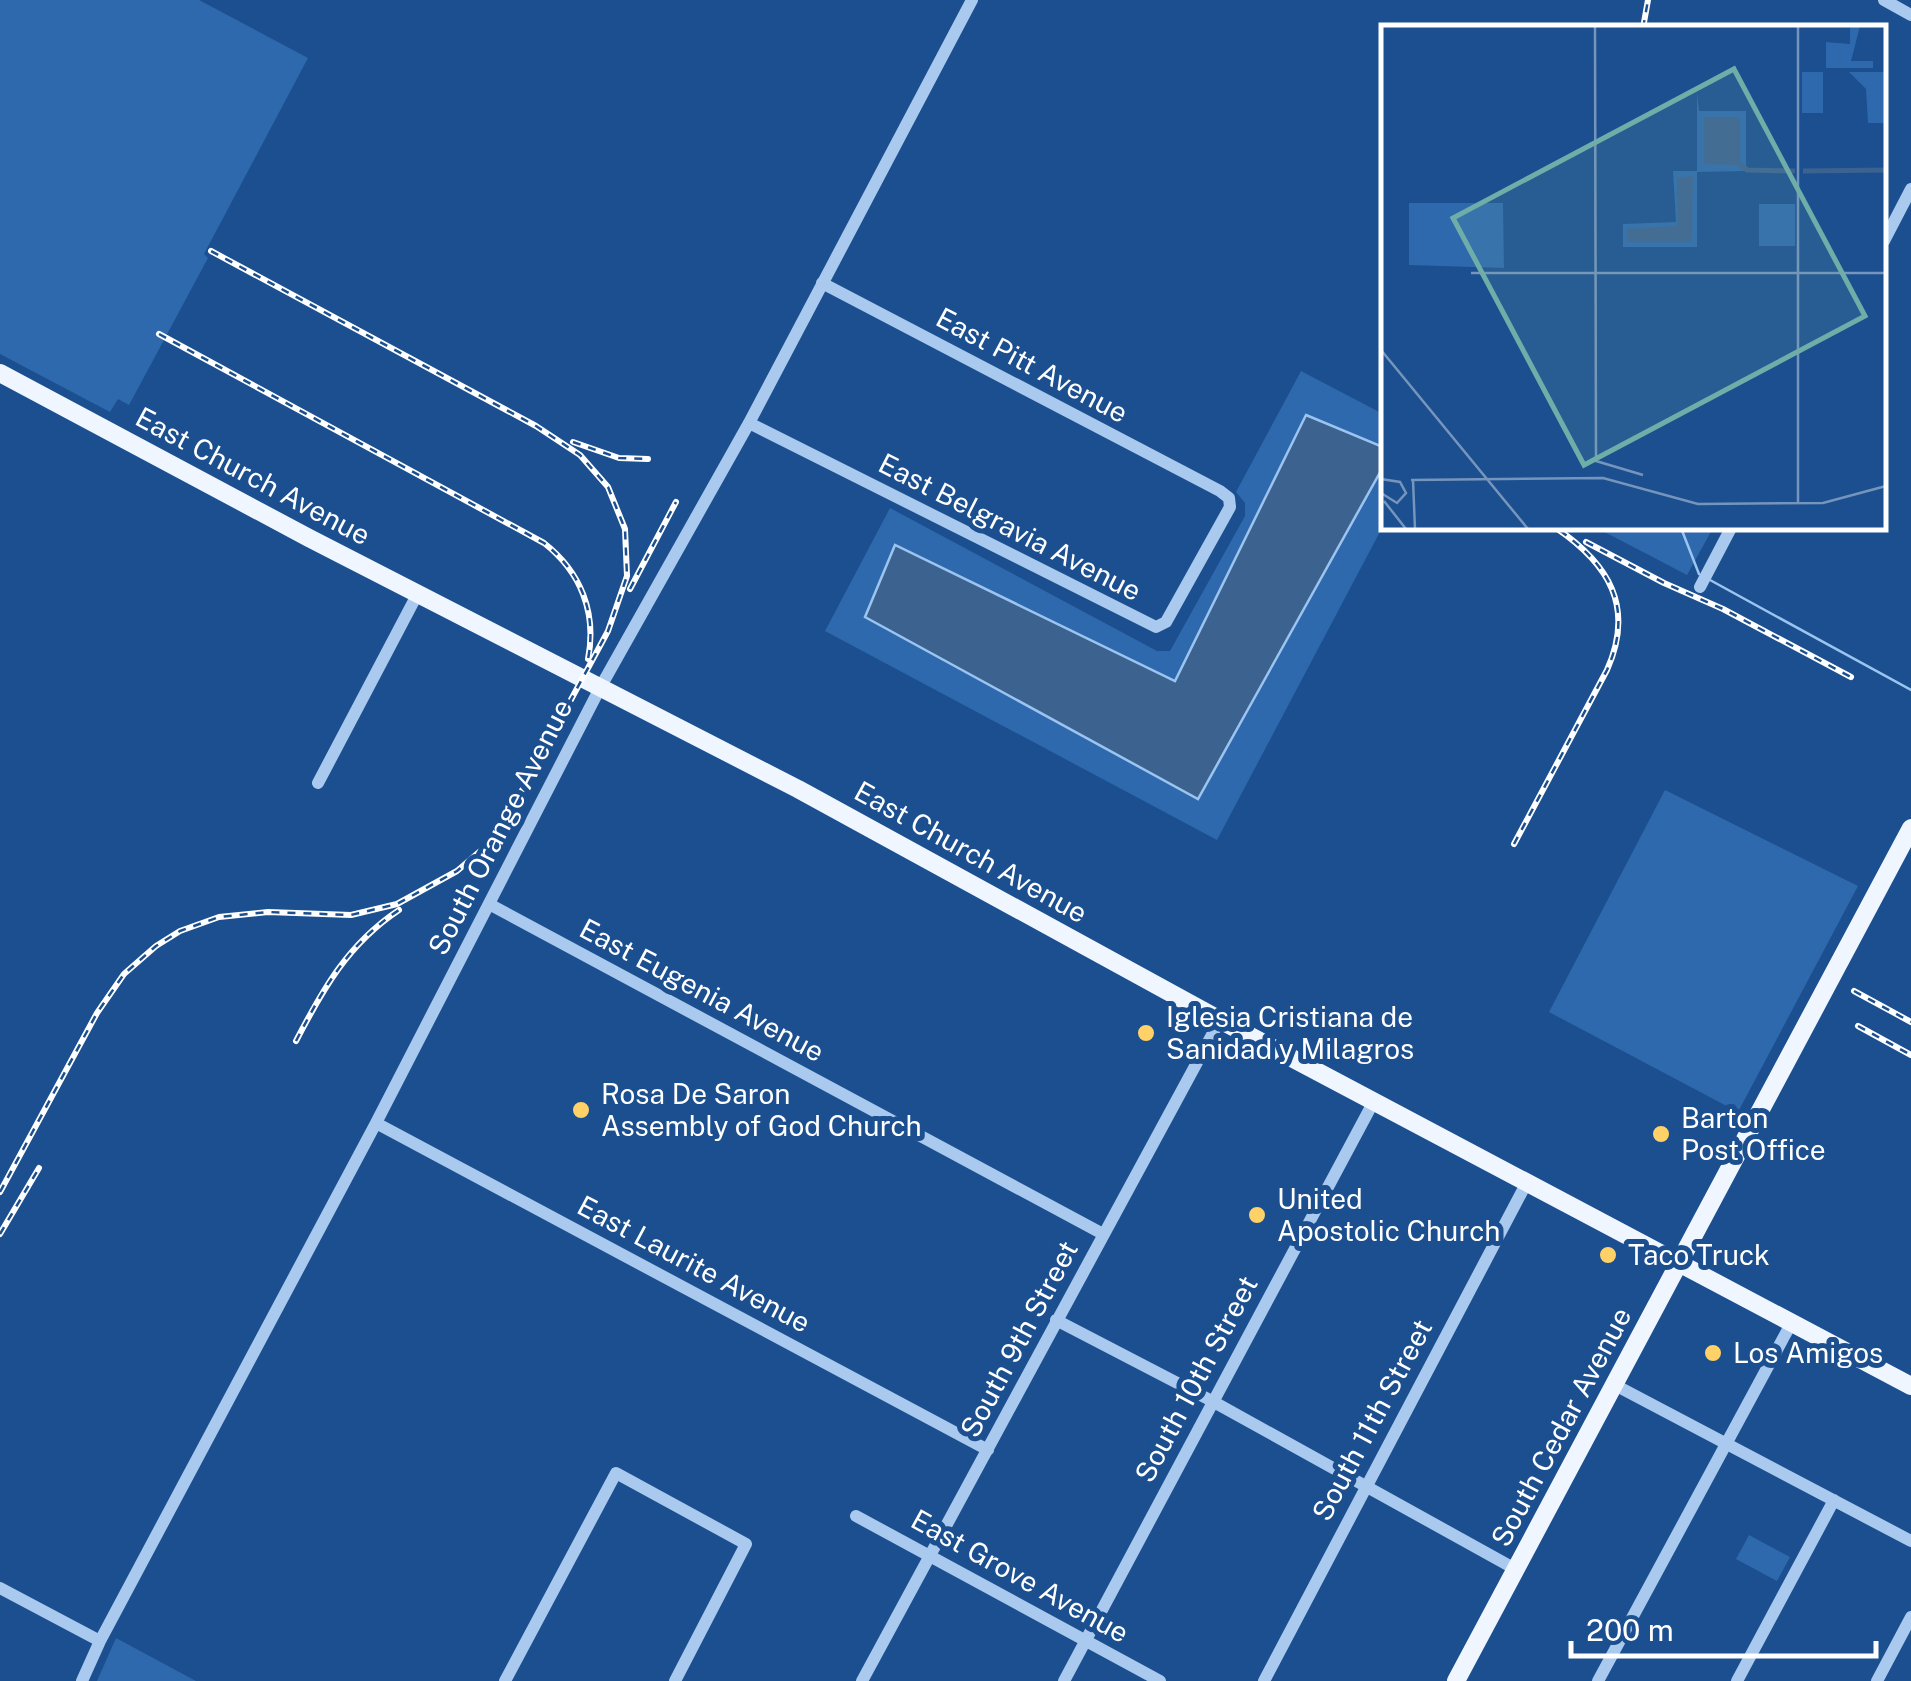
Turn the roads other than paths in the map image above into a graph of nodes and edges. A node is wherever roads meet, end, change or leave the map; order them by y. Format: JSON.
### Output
{"nodes":[{"id":1,"x":972,"y":0,"type":"edge"},
{"id":2,"x":1884,"y":0,"type":"edge"},
{"id":3,"x":1911,"y":14,"type":"edge"},
{"id":4,"x":1911,"y":190,"type":"edge"},
{"id":5,"x":1886,"y":237,"type":"edge"},
{"id":6,"x":822,"y":283,"type":"junction"},
{"id":7,"x":0,"y":373,"type":"edge"},
{"id":8,"x":749,"y":423,"type":"junction"},
{"id":9,"x":1220,"y":490,"type":"joint"},
{"id":10,"x":1730,"y":530,"type":"edge"},
{"id":11,"x":1700,"y":587,"type":"dead end"},
{"id":12,"x":418,"y":593,"type":"junction"},
{"id":13,"x":600,"y":688,"type":"junction"},
{"id":14,"x":318,"y":783,"type":"dead end"},
{"id":15,"x":1911,"y":828,"type":"edge"},
{"id":16,"x":489,"y":904,"type":"junction"},
{"id":17,"x":1220,"y":1020,"type":"junction"},
{"id":18,"x":1374,"y":1101,"type":"junction"},
{"id":19,"x":376,"y":1122,"type":"junction"},
{"id":20,"x":1526,"y":1184,"type":"junction"},
{"id":21,"x":1103,"y":1234,"type":"junction"},
{"id":22,"x":1680,"y":1262,"type":"junction"},
{"id":23,"x":1056,"y":1320,"type":"junction"},
{"id":24,"x":1792,"y":1322,"type":"junction"},
{"id":25,"x":1614,"y":1384,"type":"junction"},
{"id":26,"x":1911,"y":1386,"type":"edge"},
{"id":27,"x":1212,"y":1401,"type":"junction"},
{"id":28,"x":1725,"y":1442,"type":"junction"},
{"id":29,"x":988,"y":1450,"type":"junction"},
{"id":30,"x":1365,"y":1486,"type":"junction"},
{"id":31,"x":1834,"y":1500,"type":"junction"},
{"id":32,"x":856,"y":1516,"type":"dead end"},
{"id":33,"x":1911,"y":1540,"type":"edge"},
{"id":34,"x":930,"y":1555,"type":"junction"},
{"id":35,"x":1517,"y":1570,"type":"junction"},
{"id":36,"x":0,"y":1588,"type":"edge"},
{"id":37,"x":1911,"y":1617,"type":"edge"},
{"id":38,"x":100,"y":1641,"type":"junction"},
{"id":39,"x":1086,"y":1642,"type":"junction"},
{"id":40,"x":82,"y":1681,"type":"edge"},
{"id":41,"x":504,"y":1681,"type":"edge"},
{"id":42,"x":674,"y":1681,"type":"edge"},
{"id":43,"x":862,"y":1681,"type":"edge"},
{"id":44,"x":1064,"y":1681,"type":"edge"},
{"id":45,"x":1160,"y":1681,"type":"edge"},
{"id":46,"x":1264,"y":1681,"type":"edge"},
{"id":47,"x":1456,"y":1681,"type":"edge"},
{"id":48,"x":1598,"y":1681,"type":"edge"},
{"id":49,"x":1737,"y":1681,"type":"edge"},
{"id":50,"x":1876,"y":1681,"type":"edge"}],
"edges":[{"from":1,"to":6,"type":"street","name":"South Orange Avenue"},
{"from":2,"to":3,"type":"street"},
{"from":4,"to":5,"type":"street"},
{"from":6,"to":8,"type":"street","name":"South Orange Avenue"},
{"from":6,"to":9,"type":"street","name":"East Pitt Avenue"},
{"from":7,"to":12,"type":"main road","name":"East Church Avenue"},
{"from":8,"to":9,"type":"street","name":"East Belgravia Avenue"},
{"from":8,"to":13,"type":"street","name":"South Orange Avenue"},
{"from":10,"to":11,"type":"street"},
{"from":12,"to":13,"type":"main road","name":"East Church Avenue"},
{"from":12,"to":14,"type":"street"},
{"from":13,"to":16,"type":"street","name":"South Orange Avenue"},
{"from":13,"to":17,"type":"main road","name":"East Church Avenue"},
{"from":15,"to":22,"type":"main road","name":"South Cedar Avenue"},
{"from":16,"to":19,"type":"street","name":"South Orange Avenue"},
{"from":16,"to":21,"type":"street","name":"East Eugenia Avenue"},
{"from":17,"to":18,"type":"main road","name":"East Church Avenue"},
{"from":17,"to":21,"type":"street","name":"South 9th Street"},
{"from":18,"to":20,"type":"main road","name":"East Church Avenue"},
{"from":18,"to":27,"type":"street","name":"South 10th Street"},
{"from":19,"to":29,"type":"street","name":"East Laurite Avenue"},
{"from":19,"to":38,"type":"street","name":"South Orange Avenue"},
{"from":20,"to":22,"type":"main road","name":"East Church Avenue"},
{"from":20,"to":30,"type":"street","name":"South 11th Street"},
{"from":21,"to":23,"type":"street","name":"South 9th Street"},
{"from":22,"to":24,"type":"main road","name":"East Church Avenue"},
{"from":22,"to":25,"type":"main road","name":"South Cedar Avenue"},
{"from":23,"to":27,"type":"street"},
{"from":23,"to":29,"type":"street","name":"South 9th Street"},
{"from":24,"to":26,"type":"main road","name":"East Church Avenue"},
{"from":24,"to":28,"type":"street"},
{"from":25,"to":28,"type":"street"},
{"from":25,"to":35,"type":"main road","name":"South Cedar Avenue"},
{"from":27,"to":30,"type":"street"},
{"from":27,"to":39,"type":"street","name":"South 10th Street"},
{"from":28,"to":31,"type":"street"},
{"from":28,"to":48,"type":"street"},
{"from":29,"to":34,"type":"street","name":"South 9th Street"},
{"from":30,"to":35,"type":"street"},
{"from":30,"to":46,"type":"street","name":"South 11th Street"},
{"from":31,"to":33,"type":"street"},
{"from":31,"to":49,"type":"street"},
{"from":32,"to":34,"type":"street","name":"East Grove Avenue"},
{"from":34,"to":39,"type":"street","name":"East Grove Avenue"},
{"from":34,"to":43,"type":"street","name":"South 9th Street"},
{"from":35,"to":47,"type":"main road","name":"South Cedar Avenue"},
{"from":36,"to":38,"type":"street"},
{"from":37,"to":50,"type":"street"},
{"from":38,"to":40,"type":"street","name":"South Orange Avenue"},
{"from":39,"to":44,"type":"street","name":"South 10th Street"},
{"from":39,"to":45,"type":"street","name":"East Grove Avenue"},
{"from":41,"to":42,"type":"street"}]}
